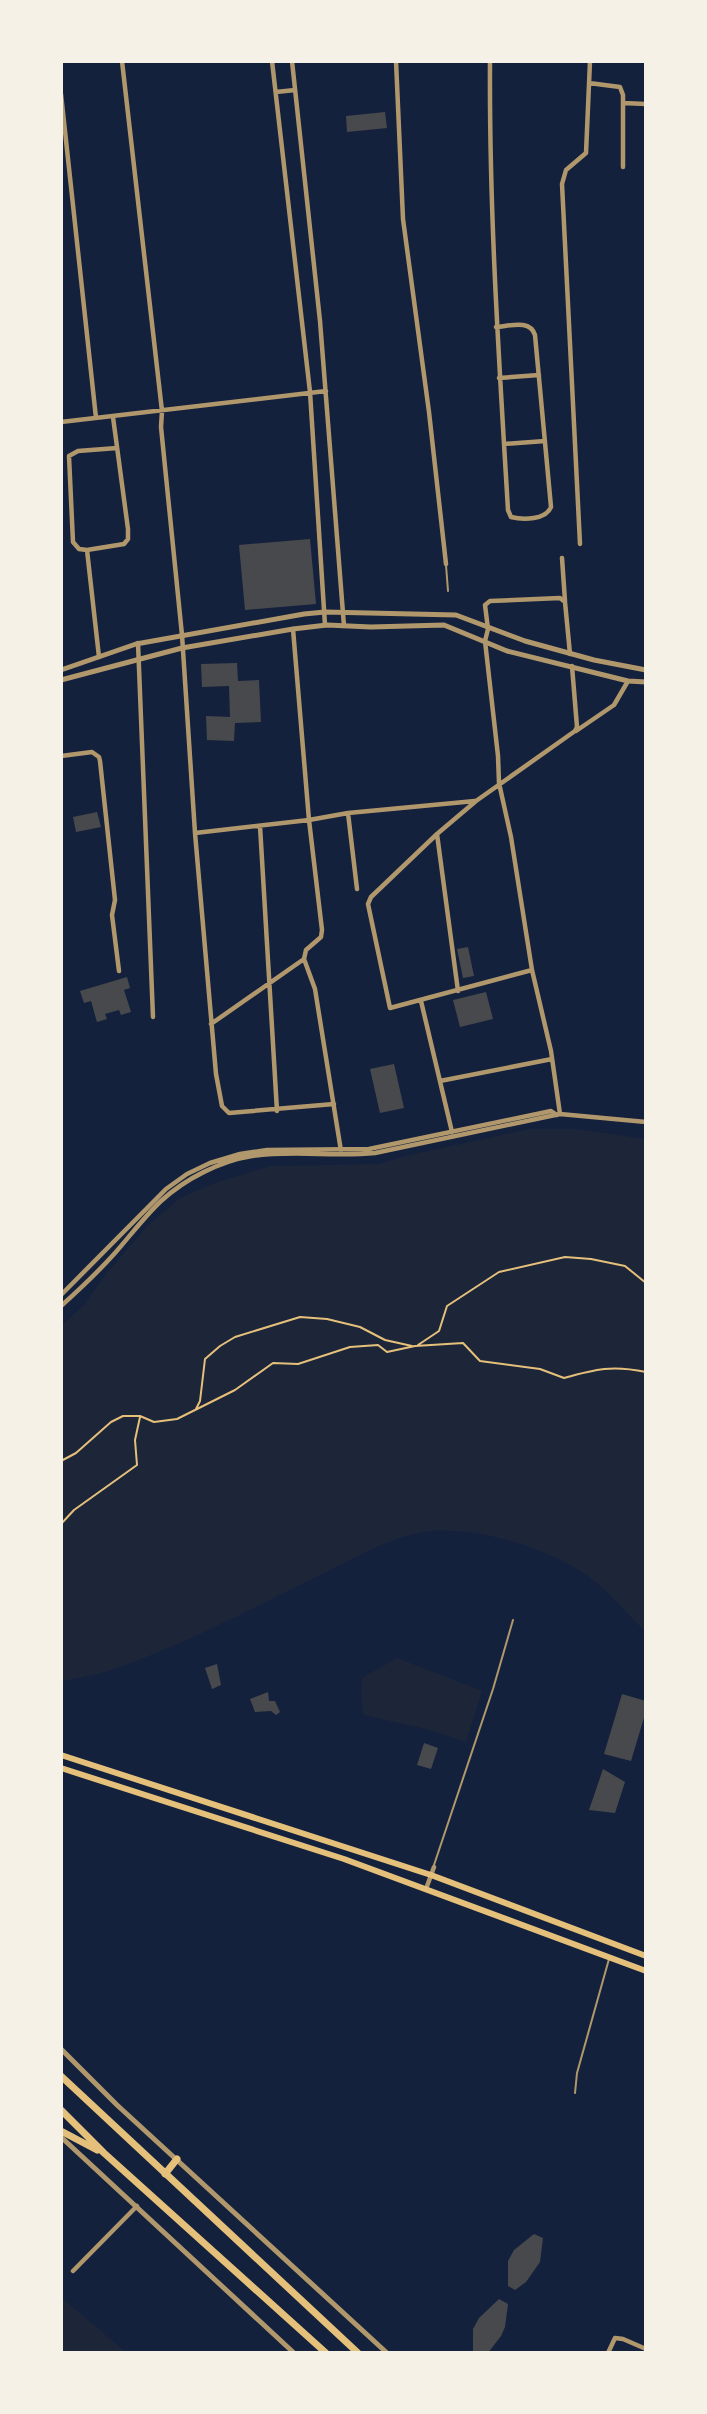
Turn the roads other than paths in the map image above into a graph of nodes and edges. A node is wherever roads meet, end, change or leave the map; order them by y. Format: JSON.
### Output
{"nodes":[{"id":1,"x":121,"y":61,"type":"edge"},
{"id":2,"x":272,"y":61,"type":"edge"},
{"id":3,"x":292,"y":61,"type":"edge"},
{"id":4,"x":396,"y":61,"type":"edge"},
{"id":5,"x":490,"y":61,"type":"edge"},
{"id":6,"x":590,"y":61,"type":"edge"},
{"id":7,"x":589,"y":83,"type":"junction"},
{"id":8,"x":295,"y":90,"type":"junction"},
{"id":9,"x":276,"y":92,"type":"junction"},
{"id":10,"x":61,"y":94,"type":"edge"},
{"id":11,"x":623,"y":103,"type":"junction"},
{"id":12,"x":646,"y":104,"type":"edge"},
{"id":13,"x":623,"y":167,"type":"dead end"},
{"id":14,"x":496,"y":327,"type":"junction"},
{"id":15,"x":539,"y":375,"type":"junction"},
{"id":16,"x":499,"y":379,"type":"junction"},
{"id":17,"x":326,"y":391,"type":"junction"},
{"id":18,"x":310,"y":392,"type":"junction"},
{"id":19,"x":162,"y":411,"type":"junction"},
{"id":20,"x":113,"y":417,"type":"junction"},
{"id":21,"x":96,"y":418,"type":"junction"},
{"id":22,"x":61,"y":422,"type":"edge"},
{"id":23,"x":545,"y":441,"type":"junction"},
{"id":24,"x":504,"y":444,"type":"junction"},
{"id":25,"x":117,"y":448,"type":"junction"},
{"id":26,"x":580,"y":544,"type":"dead end"},
{"id":27,"x":87,"y":550,"type":"junction"},
{"id":28,"x":562,"y":558,"type":"dead end"},
{"id":29,"x":446,"y":564,"type":"joint"},
{"id":30,"x":449,"y":591,"type":"dead end"},
{"id":31,"x":565,"y":602,"type":"junction"},
{"id":32,"x":325,"y":612,"type":"junction"},
{"id":33,"x":343,"y":612,"type":"junction"},
{"id":34,"x":414,"y":614,"type":"junction"},
{"id":35,"x":325,"y":625,"type":"junction"},
{"id":36,"x":421,"y":625,"type":"junction"},
{"id":37,"x":344,"y":626,"type":"junction"},
{"id":38,"x":293,"y":629,"type":"junction"},
{"id":39,"x":488,"y":629,"type":"junction"},
{"id":40,"x":182,"y":635,"type":"junction"},
{"id":41,"x":485,"y":641,"type":"junction"},
{"id":42,"x":138,"y":643,"type":"junction"},
{"id":43,"x":182,"y":648,"type":"junction"},
{"id":44,"x":569,"y":653,"type":"junction"},
{"id":45,"x":99,"y":657,"type":"junction"},
{"id":46,"x":138,"y":659,"type":"junction"},
{"id":47,"x":572,"y":666,"type":"junction"},
{"id":48,"x":61,"y":669,"type":"edge"},
{"id":49,"x":646,"y":670,"type":"edge"},
{"id":50,"x":61,"y":680,"type":"edge"},
{"id":51,"x":628,"y":681,"type":"junction"},
{"id":52,"x":646,"y":682,"type":"edge"},
{"id":53,"x":575,"y":732,"type":"junction"},
{"id":54,"x":61,"y":756,"type":"edge"},
{"id":55,"x":499,"y":783,"type":"junction"},
{"id":56,"x":476,"y":801,"type":"junction"},
{"id":57,"x":348,"y":813,"type":"junction"},
{"id":58,"x":309,"y":820,"type":"junction"},
{"id":59,"x":260,"y":826,"type":"junction"},
{"id":60,"x":195,"y":834,"type":"junction"},
{"id":61,"x":437,"y":834,"type":"junction"},
{"id":62,"x":357,"y":889,"type":"dead end"},
{"id":63,"x":304,"y":959,"type":"junction"},
{"id":64,"x":532,"y":970,"type":"junction"},
{"id":65,"x":119,"y":974,"type":"dead end"},
{"id":66,"x":268,"y":985,"type":"junction"},
{"id":67,"x":458,"y":990,"type":"junction"},
{"id":68,"x":421,"y":1001,"type":"junction"},
{"id":69,"x":153,"y":1017,"type":"dead end"},
{"id":70,"x":211,"y":1024,"type":"junction"},
{"id":71,"x":552,"y":1059,"type":"junction"},
{"id":72,"x":440,"y":1081,"type":"junction"},
{"id":73,"x":334,"y":1104,"type":"junction"},
{"id":74,"x":277,"y":1111,"type":"junction"},
{"id":75,"x":559,"y":1115,"type":"junction"},
{"id":76,"x":646,"y":1122,"type":"edge"},
{"id":77,"x":452,"y":1132,"type":"junction"},
{"id":78,"x":341,"y":1151,"type":"junction"},
{"id":79,"x":61,"y":1295,"type":"edge"},
{"id":80,"x":61,"y":1306,"type":"edge"},
{"id":81,"x":513,"y":1620,"type":"dead end"},
{"id":82,"x":61,"y":1755,"type":"edge"},
{"id":83,"x":61,"y":1768,"type":"edge"},
{"id":84,"x":434,"y":1867,"type":"joint"},
{"id":85,"x":431,"y":1875,"type":"junction"},
{"id":86,"x":426,"y":1889,"type":"junction"},
{"id":87,"x":646,"y":1956,"type":"edge"},
{"id":88,"x":610,"y":1957,"type":"junction"},
{"id":89,"x":646,"y":1971,"type":"edge"},
{"id":90,"x":61,"y":2049,"type":"edge"},
{"id":91,"x":61,"y":2076,"type":"edge"},
{"id":92,"x":575,"y":2093,"type":"dead end"},
{"id":93,"x":61,"y":2109,"type":"edge"},
{"id":94,"x":61,"y":2131,"type":"edge"},
{"id":95,"x":61,"y":2137,"type":"edge"},
{"id":96,"x":104,"y":2153,"type":"junction"},
{"id":97,"x":177,"y":2160,"type":"junction"},
{"id":98,"x":165,"y":2174,"type":"junction"},
{"id":99,"x":138,"y":2206,"type":"junction"},
{"id":100,"x":74,"y":2271,"type":"dead end"},
{"id":101,"x":646,"y":2349,"type":"edge"},
{"id":102,"x":293,"y":2353,"type":"edge"},
{"id":103,"x":326,"y":2353,"type":"edge"},
{"id":104,"x":358,"y":2353,"type":"edge"},
{"id":105,"x":387,"y":2353,"type":"edge"},
{"id":106,"x":608,"y":2353,"type":"edge"}],
"edges":[{"from":1,"to":19,"type":"street"},
{"from":2,"to":9,"type":"street"},
{"from":3,"to":8,"type":"street"},
{"from":4,"to":29,"type":"street"},
{"from":5,"to":14,"type":"street"},
{"from":6,"to":7,"type":"street"},
{"from":7,"to":11,"type":"street"},
{"from":7,"to":26,"type":"street"},
{"from":8,"to":9,"type":"street"},
{"from":8,"to":17,"type":"street"},
{"from":9,"to":18,"type":"street"},
{"from":10,"to":21,"type":"street"},
{"from":11,"to":12,"type":"street"},
{"from":11,"to":13,"type":"street"},
{"from":14,"to":15,"type":"street"},
{"from":14,"to":16,"type":"street"},
{"from":15,"to":16,"type":"street"},
{"from":15,"to":23,"type":"street"},
{"from":16,"to":24,"type":"street"},
{"from":17,"to":18,"type":"street"},
{"from":17,"to":33,"type":"street"},
{"from":18,"to":19,"type":"street"},
{"from":18,"to":32,"type":"street"},
{"from":19,"to":20,"type":"street"},
{"from":19,"to":40,"type":"street"},
{"from":20,"to":21,"type":"street"},
{"from":20,"to":25,"type":"street"},
{"from":21,"to":22,"type":"street"},
{"from":23,"to":24,"type":"street"},
{"from":23,"to":24,"type":"street"},
{"from":25,"to":27,"type":"street"},
{"from":25,"to":27,"type":"street"},
{"from":27,"to":45,"type":"street"},
{"from":28,"to":31,"type":"street"},
{"from":29,"to":30,"type":"lane"},
{"from":31,"to":39,"type":"street"},
{"from":31,"to":44,"type":"street"},
{"from":32,"to":33,"type":"street"},
{"from":32,"to":35,"type":"street"},
{"from":32,"to":40,"type":"street"},
{"from":33,"to":34,"type":"street"},
{"from":33,"to":37,"type":"street"},
{"from":34,"to":36,"type":"street"},
{"from":34,"to":39,"type":"street"},
{"from":35,"to":37,"type":"street"},
{"from":35,"to":38,"type":"street"},
{"from":36,"to":37,"type":"street"},
{"from":36,"to":41,"type":"street"},
{"from":38,"to":43,"type":"street"},
{"from":38,"to":58,"type":"street"},
{"from":39,"to":41,"type":"street"},
{"from":39,"to":44,"type":"street"},
{"from":40,"to":42,"type":"street"},
{"from":40,"to":43,"type":"street"},
{"from":41,"to":47,"type":"street"},
{"from":41,"to":55,"type":"street"},
{"from":42,"to":45,"type":"street"},
{"from":42,"to":46,"type":"street"},
{"from":43,"to":46,"type":"street"},
{"from":43,"to":60,"type":"street"},
{"from":44,"to":49,"type":"street"},
{"from":45,"to":48,"type":"street"},
{"from":46,"to":50,"type":"street"},
{"from":46,"to":69,"type":"street"},
{"from":47,"to":51,"type":"street"},
{"from":47,"to":53,"type":"street"},
{"from":51,"to":52,"type":"street"},
{"from":51,"to":53,"type":"street"},
{"from":53,"to":55,"type":"street"},
{"from":54,"to":65,"type":"street"},
{"from":55,"to":56,"type":"street"},
{"from":55,"to":64,"type":"street"},
{"from":56,"to":57,"type":"street"},
{"from":56,"to":61,"type":"street"},
{"from":57,"to":58,"type":"street"},
{"from":57,"to":62,"type":"street"},
{"from":58,"to":59,"type":"street"},
{"from":58,"to":63,"type":"street"},
{"from":59,"to":60,"type":"street"},
{"from":59,"to":66,"type":"street"},
{"from":60,"to":70,"type":"street"},
{"from":61,"to":67,"type":"street"},
{"from":61,"to":68,"type":"street"},
{"from":63,"to":66,"type":"street"},
{"from":63,"to":73,"type":"street"},
{"from":64,"to":67,"type":"street"},
{"from":64,"to":71,"type":"street"},
{"from":66,"to":70,"type":"street"},
{"from":66,"to":74,"type":"street"},
{"from":67,"to":68,"type":"street"},
{"from":68,"to":72,"type":"street"},
{"from":70,"to":74,"type":"street"},
{"from":71,"to":72,"type":"street"},
{"from":71,"to":75,"type":"street"},
{"from":72,"to":77,"type":"street"},
{"from":73,"to":74,"type":"street"},
{"from":73,"to":78,"type":"street"},
{"from":75,"to":76,"type":"street"},
{"from":75,"to":77,"type":"street"},
{"from":75,"to":80,"type":"street"},
{"from":77,"to":78,"type":"street"},
{"from":78,"to":79,"type":"street"},
{"from":81,"to":84,"type":"lane"},
{"from":82,"to":85,"type":"main road"},
{"from":83,"to":86,"type":"main road"},
{"from":84,"to":85,"type":"street"},
{"from":85,"to":86,"type":"street"},
{"from":85,"to":87,"type":"main road"},
{"from":86,"to":88,"type":"main road"},
{"from":88,"to":89,"type":"main road"},
{"from":88,"to":92,"type":"lane"},
{"from":90,"to":97,"type":"street"},
{"from":91,"to":98,"type":"highway"},
{"from":93,"to":96,"type":"highway"},
{"from":94,"to":96,"type":"highway"},
{"from":95,"to":99,"type":"street"},
{"from":96,"to":103,"type":"highway"},
{"from":97,"to":98,"type":"highway"},
{"from":97,"to":105,"type":"street"},
{"from":98,"to":104,"type":"highway"},
{"from":99,"to":100,"type":"street"},
{"from":99,"to":102,"type":"street"},
{"from":101,"to":106,"type":"street"}]}
